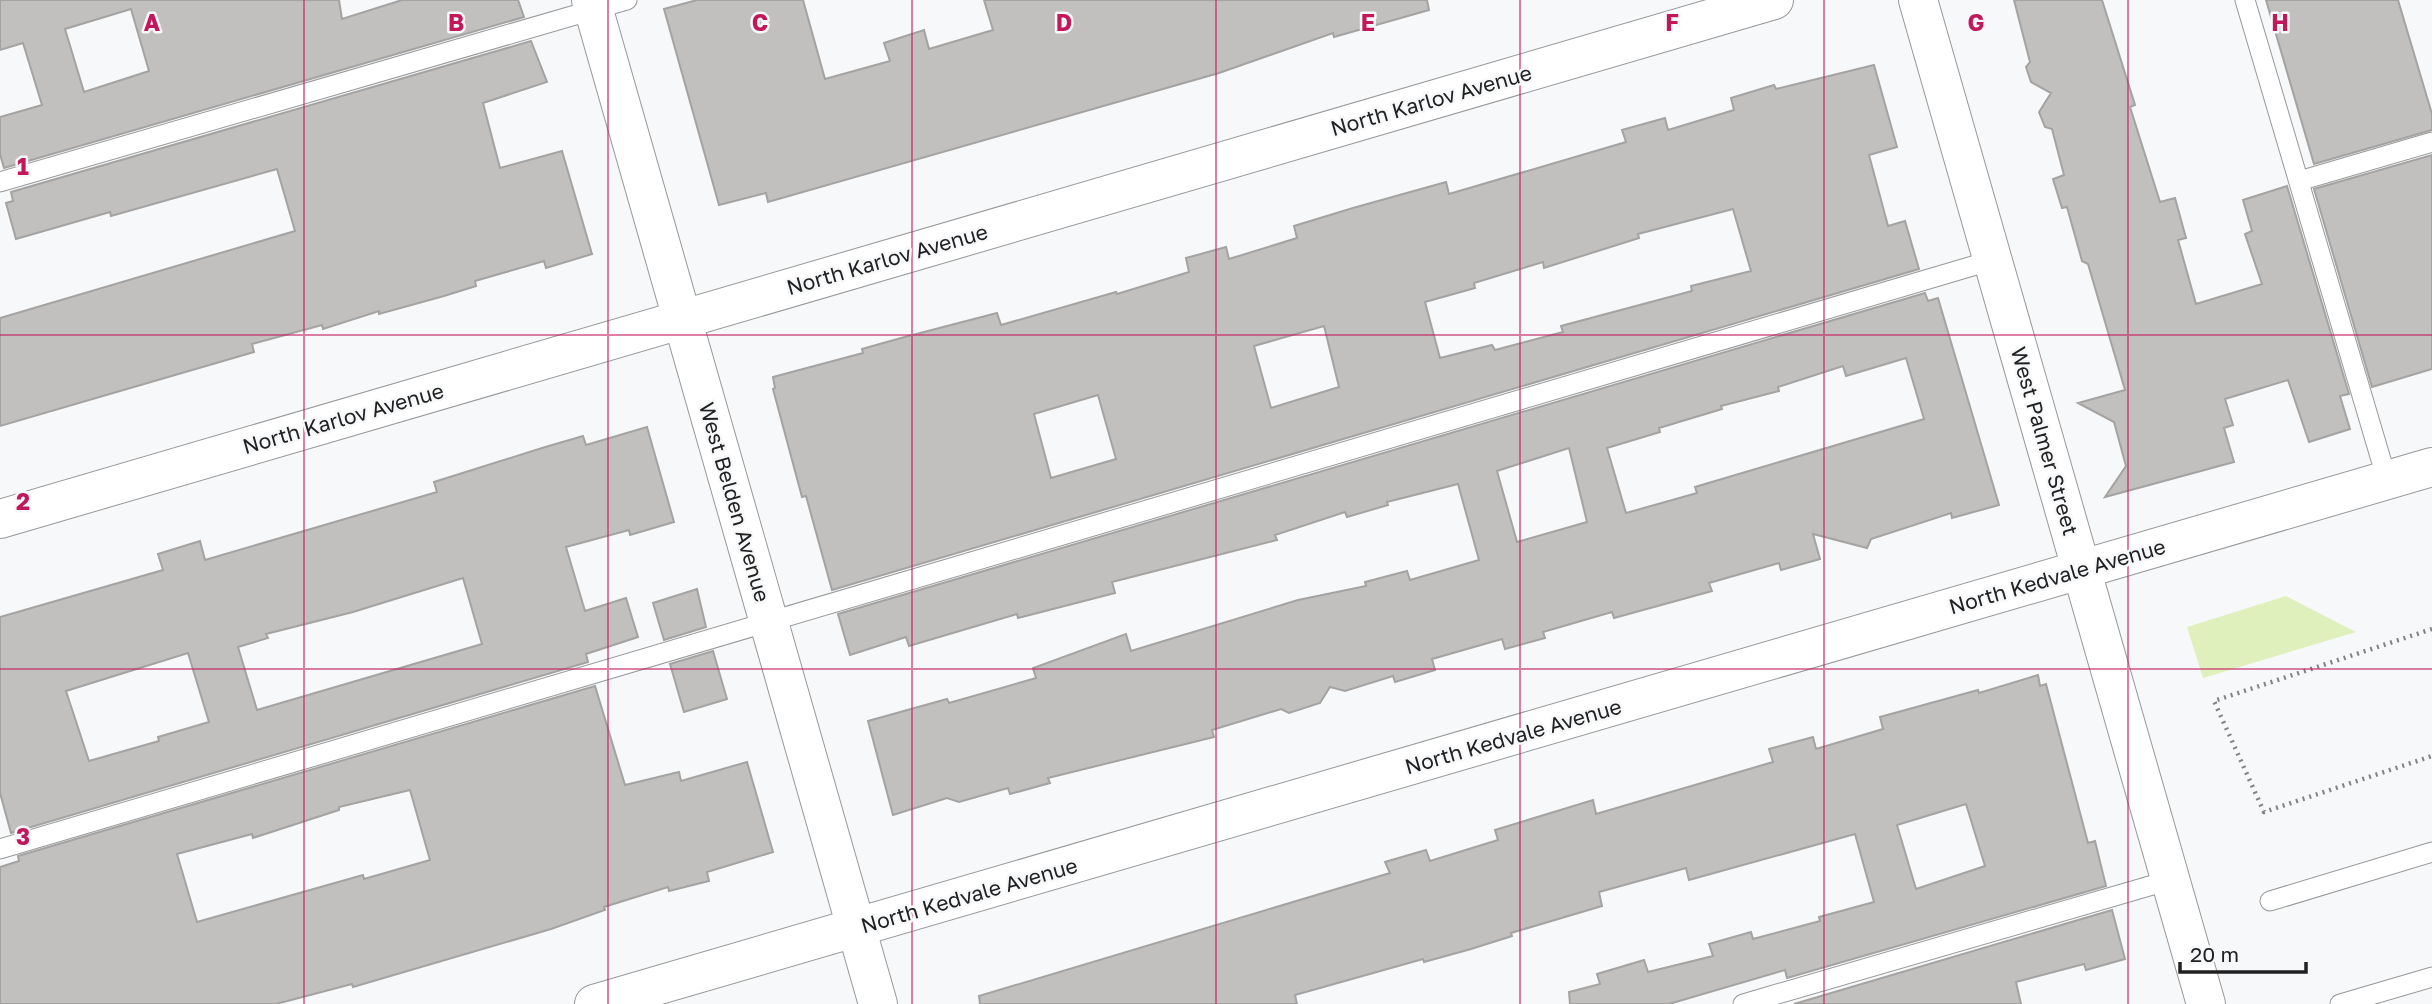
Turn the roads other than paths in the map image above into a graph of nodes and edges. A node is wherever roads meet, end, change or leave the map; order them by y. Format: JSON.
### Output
{"nodes":[{"id":1,"x":1774,"y":0,"type":"edge"},
{"id":2,"x":1918,"y":0,"type":"edge"},
{"id":3,"x":2245,"y":0,"type":"edge"},
{"id":4,"x":604,"y":3,"type":"edge"},
{"id":5,"x":2432,"y":142,"type":"edge"},
{"id":6,"x":2299,"y":181,"type":"junction"},
{"id":7,"x":0,"y":182,"type":"edge"},
{"id":8,"x":1993,"y":260,"type":"junction"},
{"id":9,"x":683,"y":319,"type":"junction"},
{"id":10,"x":2432,"y":467,"type":"edge"},
{"id":11,"x":2387,"y":480,"type":"junction"},
{"id":12,"x":0,"y":519,"type":"edge"},
{"id":13,"x":2081,"y":570,"type":"junction"},
{"id":14,"x":769,"y":621,"type":"junction"},
{"id":15,"x":0,"y":849,"type":"edge"},
{"id":16,"x":2432,"y":852,"type":"edge"},
{"id":17,"x":2170,"y":880,"type":"junction"},
{"id":18,"x":2270,"y":901,"type":"dead end"},
{"id":19,"x":856,"y":928,"type":"junction"},
{"id":20,"x":2432,"y":977,"type":"edge"},
{"id":21,"x":594,"y":1004,"type":"edge"},
{"id":22,"x":878,"y":1004,"type":"edge"},
{"id":23,"x":1744,"y":1004,"type":"edge"},
{"id":24,"x":2206,"y":1004,"type":"edge"},
{"id":25,"x":2340,"y":1004,"type":"edge"}],
"edges":[{"from":1,"to":9,"type":"street","name":"North Karlov Avenue"},
{"from":2,"to":8,"type":"street","name":"West Palmer Street"},
{"from":3,"to":6,"type":"lane"},
{"from":4,"to":7,"type":"lane"},
{"from":4,"to":9,"type":"street","name":"West Belden Avenue"},
{"from":5,"to":6,"type":"lane"},
{"from":6,"to":11,"type":"lane"},
{"from":8,"to":13,"type":"street","name":"West Palmer Street"},
{"from":8,"to":14,"type":"lane"},
{"from":9,"to":12,"type":"street","name":"North Karlov Avenue"},
{"from":9,"to":14,"type":"street","name":"West Belden Avenue"},
{"from":10,"to":11,"type":"street","name":"North Kedvale Avenue"},
{"from":11,"to":13,"type":"street","name":"North Kedvale Avenue"},
{"from":13,"to":17,"type":"street","name":"West Palmer Street"},
{"from":13,"to":19,"type":"street","name":"North Kedvale Avenue"},
{"from":14,"to":15,"type":"lane"},
{"from":14,"to":19,"type":"street","name":"West Belden Avenue"},
{"from":16,"to":18,"type":"lane"},
{"from":17,"to":23,"type":"lane"},
{"from":17,"to":24,"type":"street","name":"West Palmer Street"},
{"from":19,"to":21,"type":"street","name":"North Kedvale Avenue"},
{"from":19,"to":22,"type":"street","name":"West Belden Avenue"},
{"from":20,"to":25,"type":"lane"}]}
